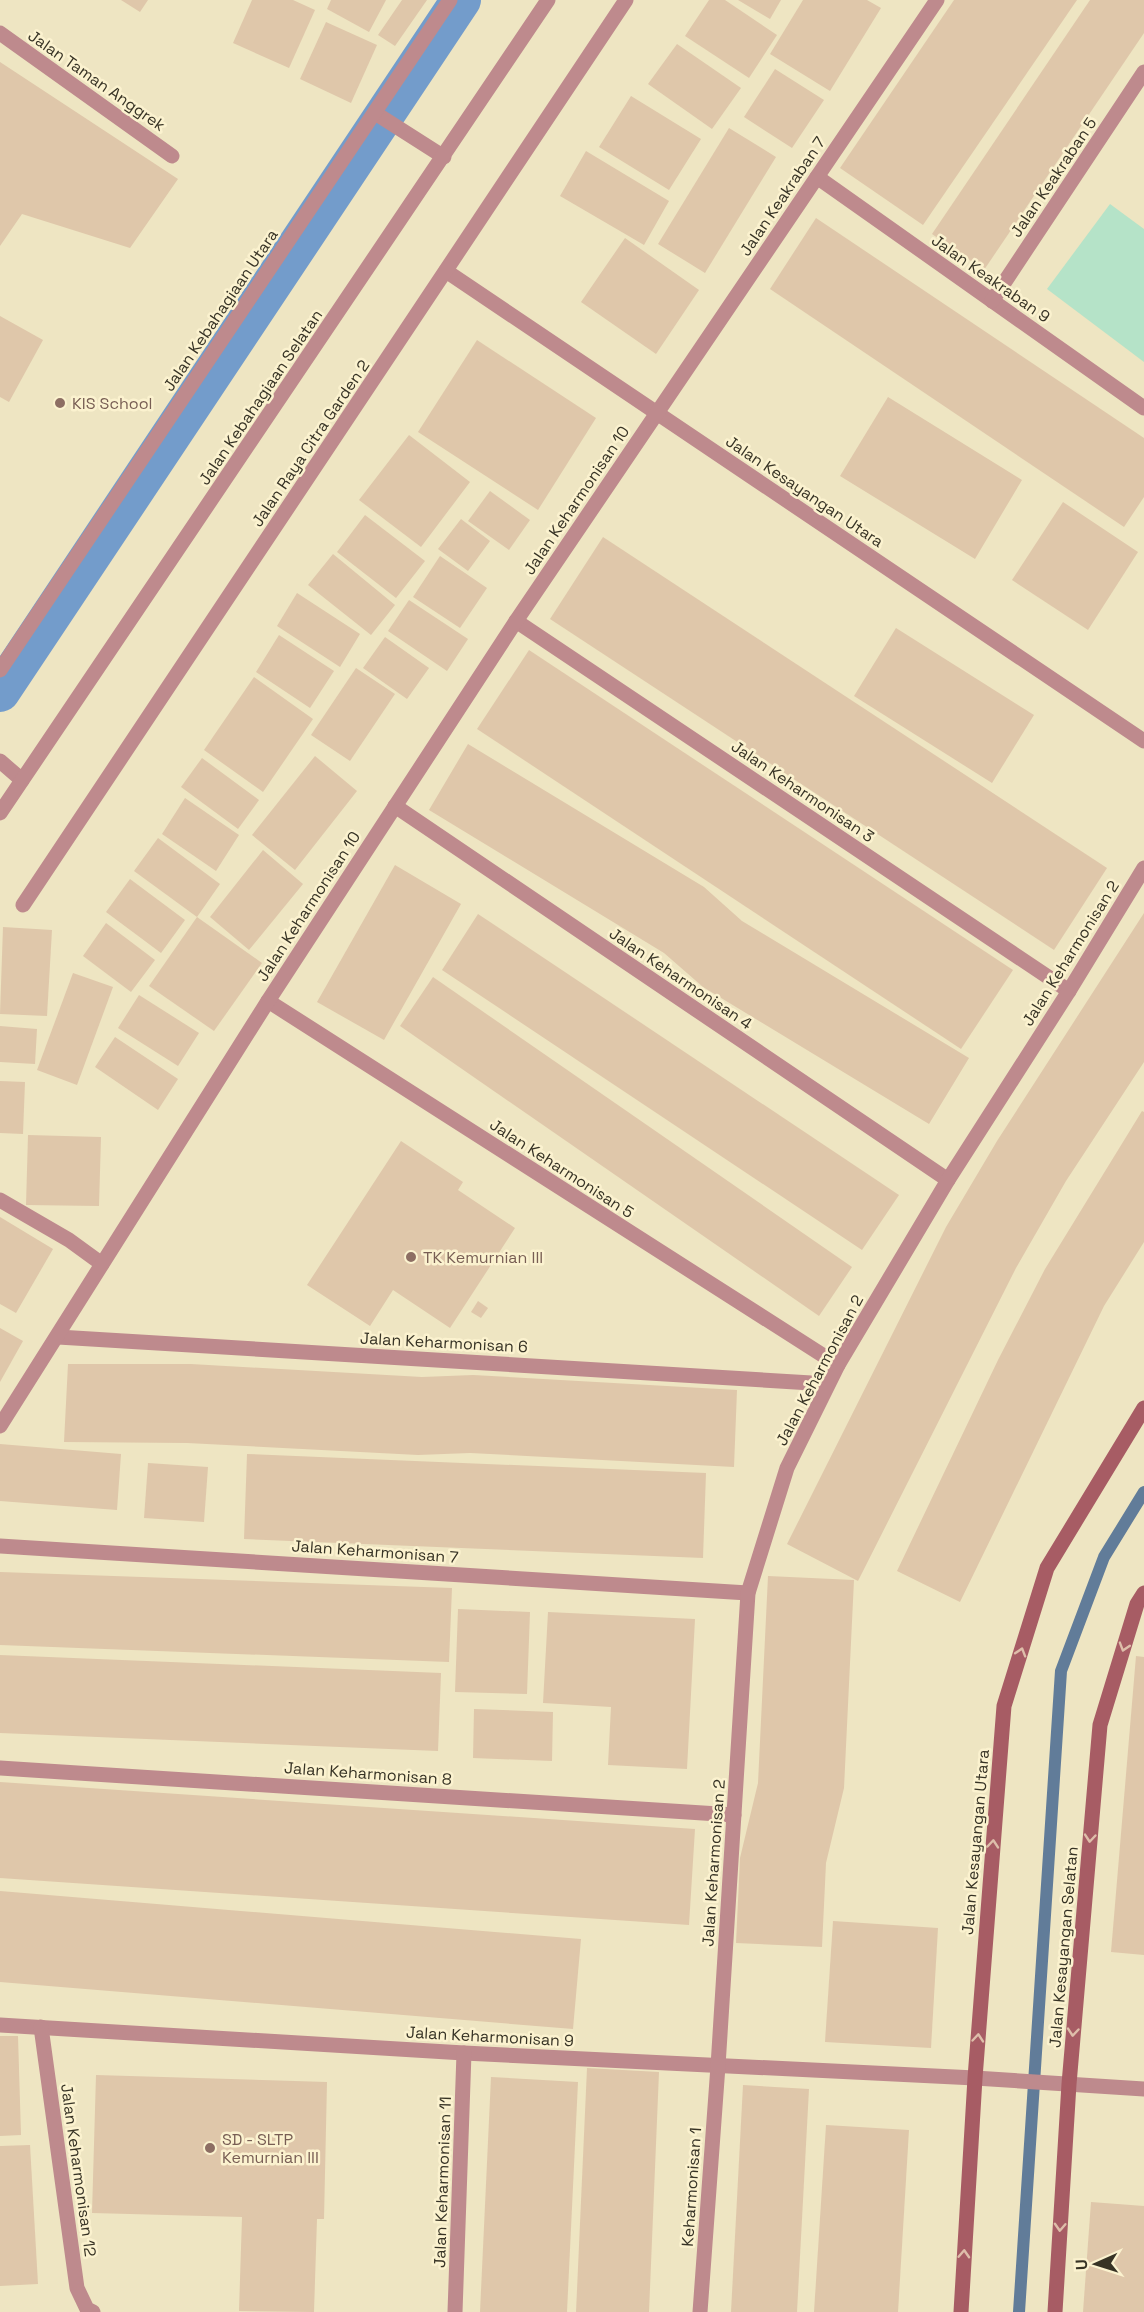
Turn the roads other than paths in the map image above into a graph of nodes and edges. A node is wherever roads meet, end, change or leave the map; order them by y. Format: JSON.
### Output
{"nodes":[{"id":1,"x":450,"y":0,"type":"edge"},
{"id":2,"x":549,"y":0,"type":"edge"},
{"id":3,"x":626,"y":0,"type":"edge"},
{"id":4,"x":937,"y":0,"type":"edge"},
{"id":5,"x":0,"y":33,"type":"edge"},
{"id":6,"x":1144,"y":72,"type":"edge"},
{"id":7,"x":378,"y":115,"type":"junction"},
{"id":8,"x":438,"y":154,"type":"junction"},
{"id":9,"x":172,"y":156,"type":"dead end"},
{"id":10,"x":817,"y":177,"type":"junction"},
{"id":11,"x":446,"y":271,"type":"junction"},
{"id":12,"x":992,"y":301,"type":"junction"},
{"id":13,"x":1144,"y":408,"type":"edge"},
{"id":14,"x":658,"y":413,"type":"junction"},
{"id":15,"x":516,"y":621,"type":"junction"},
{"id":16,"x":0,"y":670,"type":"edge"},
{"id":17,"x":1144,"y":741,"type":"edge"},
{"id":18,"x":0,"y":761,"type":"edge"},
{"id":19,"x":22,"y":780,"type":"junction"},
{"id":20,"x":395,"y":806,"type":"junction"},
{"id":21,"x":0,"y":813,"type":"edge"},
{"id":22,"x":1144,"y":868,"type":"edge"},
{"id":23,"x":23,"y":905,"type":"dead end"},
{"id":24,"x":1069,"y":991,"type":"junction"},
{"id":25,"x":268,"y":1001,"type":"junction"},
{"id":26,"x":948,"y":1180,"type":"junction"},
{"id":27,"x":0,"y":1200,"type":"edge"},
{"id":28,"x":102,"y":1264,"type":"junction"},
{"id":29,"x":58,"y":1337,"type":"junction"},
{"id":30,"x":838,"y":1365,"type":"junction"},
{"id":31,"x":828,"y":1384,"type":"junction"},
{"id":32,"x":1144,"y":1408,"type":"edge"},
{"id":33,"x":0,"y":1426,"type":"edge"},
{"id":34,"x":0,"y":1546,"type":"edge"},
{"id":35,"x":748,"y":1593,"type":"junction"},
{"id":36,"x":1144,"y":1593,"type":"edge"},
{"id":37,"x":0,"y":1768,"type":"edge"},
{"id":38,"x":734,"y":1815,"type":"junction"},
{"id":39,"x":0,"y":2025,"type":"edge"},
{"id":40,"x":40,"y":2027,"type":"junction"},
{"id":41,"x":464,"y":2053,"type":"junction"},
{"id":42,"x":718,"y":2066,"type":"junction"},
{"id":43,"x":976,"y":2078,"type":"junction"},
{"id":44,"x":1066,"y":2083,"type":"junction"},
{"id":45,"x":1144,"y":2089,"type":"edge"},
{"id":46,"x":93,"y":2312,"type":"edge"},
{"id":47,"x":455,"y":2312,"type":"edge"},
{"id":48,"x":700,"y":2312,"type":"edge"},
{"id":49,"x":961,"y":2312,"type":"edge"},
{"id":50,"x":1055,"y":2312,"type":"edge"}],
"edges":[{"from":1,"to":7,"type":"street","name":"Jalan Kebahagiaan Utara"},
{"from":2,"to":8,"type":"street","name":"Jalan Kebahagiaan Selatan"},
{"from":3,"to":11,"type":"street","name":"Jalan Raya Citra Garden 2"},
{"from":4,"to":10,"type":"street","name":"Jalan Keakraban 7"},
{"from":5,"to":9,"type":"street","name":"Jalan Taman Anggrek"},
{"from":6,"to":12,"type":"street","name":"Jalan Keakraban 5"},
{"from":7,"to":8,"type":"street"},
{"from":7,"to":16,"type":"street","name":"Jalan Kebahagiaan Utara"},
{"from":8,"to":19,"type":"street","name":"Jalan Kebahagiaan Selatan"},
{"from":10,"to":12,"type":"street","name":"Jalan Keakraban 9"},
{"from":10,"to":14,"type":"street","name":"Jalan Keakraban 7"},
{"from":11,"to":14,"type":"street","name":"Jalan Kesayangan Utara"},
{"from":11,"to":23,"type":"street","name":"Jalan Raya Citra Garden 2"},
{"from":12,"to":13,"type":"street","name":"Jalan Keakraban 9"},
{"from":14,"to":15,"type":"street","name":"Jalan Keharmonisan 10"},
{"from":14,"to":17,"type":"street","name":"Jalan Kesayangan Utara"},
{"from":15,"to":20,"type":"street","name":"Jalan Keharmonisan 10"},
{"from":15,"to":24,"type":"street","name":"Jalan Keharmonisan 3"},
{"from":18,"to":19,"type":"street"},
{"from":19,"to":21,"type":"street","name":"Jalan Kebahagiaan Selatan"},
{"from":20,"to":25,"type":"street","name":"Jalan Keharmonisan 10"},
{"from":20,"to":26,"type":"street","name":"Jalan Keharmonisan 4"},
{"from":22,"to":24,"type":"street","name":"Jalan Keharmonisan 2"},
{"from":24,"to":26,"type":"street","name":"Jalan Keharmonisan 2"},
{"from":25,"to":28,"type":"street","name":"Jalan Keharmonisan 10"},
{"from":25,"to":30,"type":"street","name":"Jalan Keharmonisan 5"},
{"from":26,"to":30,"type":"street","name":"Jalan Keharmonisan 2"},
{"from":27,"to":28,"type":"street"},
{"from":28,"to":29,"type":"street","name":"Jalan Keharmonisan 10"},
{"from":29,"to":31,"type":"street","name":"Jalan Keharmonisan 6"},
{"from":29,"to":33,"type":"street","name":"Jalan Keharmonisan 10"},
{"from":30,"to":31,"type":"street","name":"Jalan Keharmonisan 2"},
{"from":31,"to":35,"type":"street","name":"Jalan Keharmonisan 2"},
{"from":43,"to":32,"type":"street","name":"Jalan Kesayangan Utara","one_way":true},
{"from":34,"to":35,"type":"street","name":"Jalan Keharmonisan 7"},
{"from":35,"to":38,"type":"street","name":"Jalan Keharmonisan 2"},
{"from":36,"to":44,"type":"street","name":"Jalan Kesayangan Selatan","one_way":true},
{"from":37,"to":38,"type":"street","name":"Jalan Keharmonisan 8"},
{"from":38,"to":42,"type":"street","name":"Jalan Keharmonisan 2"},
{"from":39,"to":40,"type":"street","name":"Jalan Keharmonisan 9"},
{"from":40,"to":41,"type":"street","name":"Jalan Keharmonisan 9"},
{"from":40,"to":46,"type":"street","name":"Jalan Keharmonisan 12"},
{"from":41,"to":42,"type":"street","name":"Jalan Keharmonisan 9"},
{"from":41,"to":47,"type":"street","name":"Jalan Keharmonisan 11"},
{"from":42,"to":43,"type":"street","name":"Jalan Keharmonisan 9"},
{"from":42,"to":48,"type":"street","name":"Keharmonisan 1"},
{"from":43,"to":44,"type":"street"},
{"from":49,"to":43,"type":"street","name":"Jalan Kesayangan Utara","one_way":true},
{"from":44,"to":45,"type":"street"},
{"from":44,"to":50,"type":"street","name":"Jalan Kesayangan Selatan","one_way":true}]}
